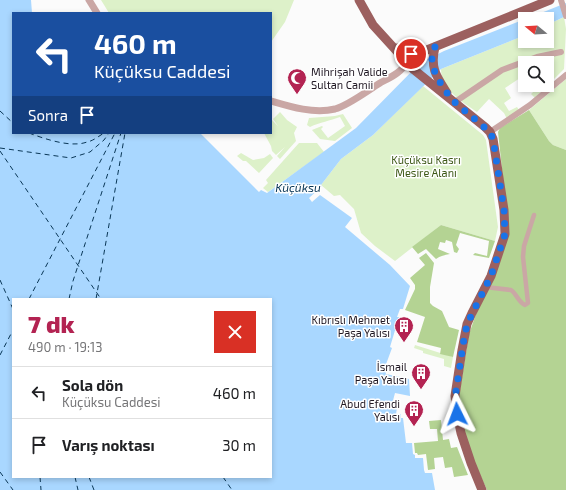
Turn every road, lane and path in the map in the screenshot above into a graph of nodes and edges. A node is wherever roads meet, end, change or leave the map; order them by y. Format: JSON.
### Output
{"nodes":[{"id":1,"x":89,"y":0,"type":"edge"},
{"id":2,"x":359,"y":0,"type":"edge"},
{"id":3,"x":536,"y":0,"type":"edge"},
{"id":4,"x":550,"y":0,"type":"edge"},
{"id":5,"x":562,"y":1,"type":"edge"},
{"id":6,"x":525,"y":10,"type":"junction"},
{"id":7,"x":96,"y":12,"type":"edge"},
{"id":8,"x":566,"y":16,"type":"edge"},
{"id":9,"x":435,"y":47,"type":"junction"},
{"id":10,"x":561,"y":52,"type":"dead end"},
{"id":11,"x":408,"y":63,"type":"junction"},
{"id":12,"x":566,"y":75,"type":"edge"},
{"id":13,"x":434,"y":81,"type":"junction"},
{"id":14,"x":272,"y":101,"type":"edge"},
{"id":15,"x":453,"y":101,"type":"junction"},
{"id":16,"x":490,"y":132,"type":"junction"},
{"id":17,"x":534,"y":215,"type":"dead end"},
{"id":18,"x":485,"y":287,"type":"junction"},
{"id":19,"x":482,"y":490,"type":"edge"}],
"edges":[{"from":1,"to":7,"type":"street"},
{"from":2,"to":11,"type":"main road"},
{"from":3,"to":6,"type":"main road"},
{"from":4,"to":6,"type":"main road"},
{"from":5,"to":8,"type":"street"},
{"from":6,"to":9,"type":"main road"},
{"from":9,"to":11,"type":"main road"},
{"from":9,"to":13,"type":"main road"},
{"from":10,"to":15,"type":"street"},
{"from":11,"to":13,"type":"main road"},
{"from":11,"to":14,"type":"street"},
{"from":12,"to":16,"type":"street"},
{"from":13,"to":15,"type":"main road"},
{"from":15,"to":16,"type":"main road"},
{"from":16,"to":18,"type":"main road"},
{"from":17,"to":18,"type":"street"},
{"from":18,"to":19,"type":"main road"}]}
